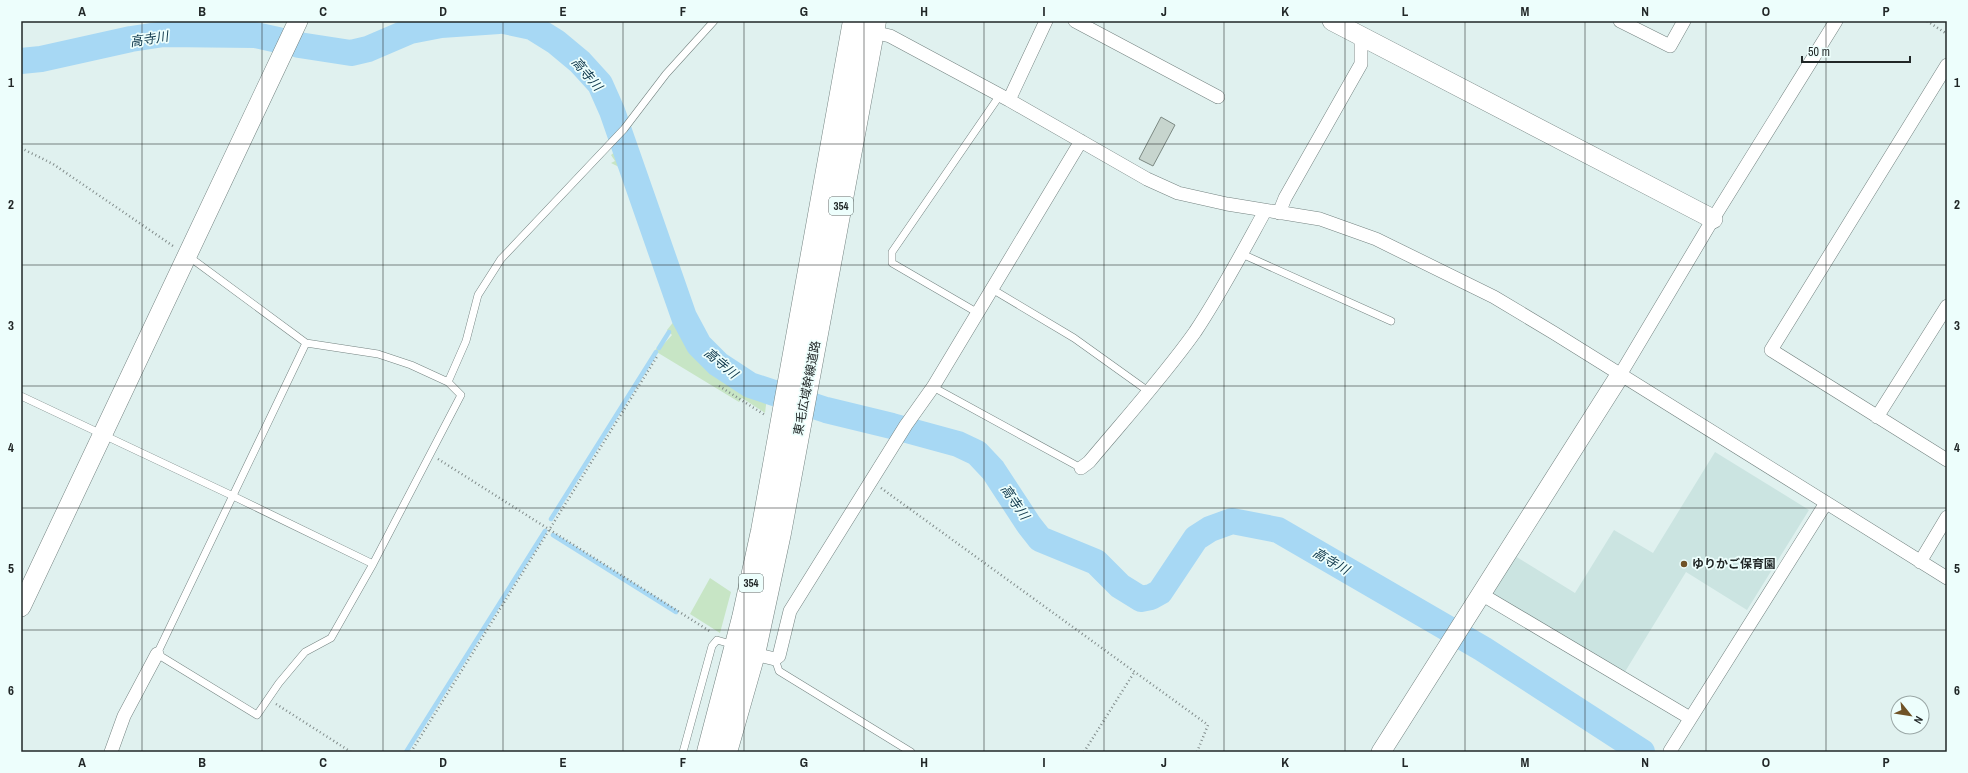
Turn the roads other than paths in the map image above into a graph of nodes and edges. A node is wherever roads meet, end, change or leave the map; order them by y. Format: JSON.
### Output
{"nodes":[{"id":1,"x":298,"y":21,"type":"edge"},
{"id":2,"x":714,"y":21,"type":"edge"},
{"id":3,"x":854,"y":21,"type":"edge"},
{"id":4,"x":1046,"y":21,"type":"edge"},
{"id":5,"x":1075,"y":21,"type":"edge"},
{"id":6,"x":1332,"y":21,"type":"edge"},
{"id":7,"x":1620,"y":21,"type":"edge"},
{"id":8,"x":1684,"y":21,"type":"edge"},
{"id":9,"x":1836,"y":21,"type":"edge"},
{"id":10,"x":874,"y":27,"type":"edge"},
{"id":11,"x":1361,"y":36,"type":"junction"},
{"id":12,"x":1947,"y":65,"type":"edge"},
{"id":13,"x":1005,"y":97,"type":"junction"},
{"id":14,"x":1218,"y":97,"type":"dead end"},
{"id":15,"x":1081,"y":141,"type":"junction"},
{"id":16,"x":1265,"y":211,"type":"junction"},
{"id":17,"x":1279,"y":213,"type":"junction"},
{"id":18,"x":1714,"y":219,"type":"junction"},
{"id":19,"x":1242,"y":254,"type":"junction"},
{"id":20,"x":188,"y":256,"type":"junction"},
{"id":21,"x":992,"y":289,"type":"junction"},
{"id":22,"x":1947,"y":306,"type":"edge"},
{"id":23,"x":978,"y":313,"type":"junction"},
{"id":24,"x":1391,"y":321,"type":"dead end"},
{"id":25,"x":306,"y":343,"type":"junction"},
{"id":26,"x":1620,"y":375,"type":"junction"},
{"id":27,"x":448,"y":382,"type":"junction"},
{"id":28,"x":933,"y":387,"type":"junction"},
{"id":29,"x":797,"y":388,"type":"junction"},
{"id":30,"x":1148,"y":391,"type":"junction"},
{"id":31,"x":21,"y":396,"type":"edge"},
{"id":32,"x":1877,"y":417,"type":"junction"},
{"id":33,"x":101,"y":435,"type":"junction"},
{"id":34,"x":1947,"y":460,"type":"edge"},
{"id":35,"x":1081,"y":468,"type":"joint"},
{"id":36,"x":233,"y":496,"type":"junction"},
{"id":37,"x":1826,"y":503,"type":"junction"},
{"id":38,"x":1947,"y":517,"type":"edge"},
{"id":39,"x":1920,"y":562,"type":"junction"},
{"id":40,"x":372,"y":564,"type":"junction"},
{"id":41,"x":1947,"y":578,"type":"edge"},
{"id":42,"x":1481,"y":594,"type":"junction"},
{"id":43,"x":21,"y":607,"type":"edge"},
{"id":44,"x":736,"y":647,"type":"junction"},
{"id":45,"x":157,"y":654,"type":"junction"},
{"id":46,"x":775,"y":659,"type":"junction"},
{"id":47,"x":1690,"y":718,"type":"junction"},
{"id":48,"x":1670,"y":750,"type":"dead end"},
{"id":49,"x":111,"y":752,"type":"edge"},
{"id":50,"x":683,"y":752,"type":"edge"},
{"id":51,"x":708,"y":752,"type":"edge"},
{"id":52,"x":726,"y":752,"type":"edge"},
{"id":53,"x":911,"y":752,"type":"edge"},
{"id":54,"x":1381,"y":752,"type":"edge"}],
"edges":[{"from":1,"to":20,"type":"street"},
{"from":2,"to":27,"type":"lane"},
{"from":3,"to":29,"type":"highway","name":"東毛広域幹線道路","number":"354"},
{"from":4,"to":13,"type":"street"},
{"from":5,"to":14,"type":"street"},
{"from":6,"to":11,"type":"street"},
{"from":7,"to":8,"type":"street"},
{"from":9,"to":18,"type":"street"},
{"from":10,"to":13,"type":"street"},
{"from":10,"to":29,"type":"highway","name":"東毛広域幹線道路","number":"354"},
{"from":11,"to":17,"type":"street"},
{"from":11,"to":18,"type":"street"},
{"from":12,"to":32,"type":"street"},
{"from":13,"to":15,"type":"street"},
{"from":13,"to":23,"type":"lane"},
{"from":15,"to":16,"type":"street"},
{"from":15,"to":21,"type":"street"},
{"from":16,"to":17,"type":"street"},
{"from":16,"to":19,"type":"street"},
{"from":17,"to":26,"type":"street"},
{"from":18,"to":26,"type":"street"},
{"from":19,"to":24,"type":"lane"},
{"from":19,"to":30,"type":"street"},
{"from":20,"to":25,"type":"lane"},
{"from":20,"to":33,"type":"street"},
{"from":21,"to":23,"type":"street"},
{"from":21,"to":30,"type":"lane"},
{"from":22,"to":32,"type":"street"},
{"from":23,"to":28,"type":"street"},
{"from":25,"to":27,"type":"lane"},
{"from":25,"to":36,"type":"lane"},
{"from":26,"to":37,"type":"street"},
{"from":26,"to":42,"type":"street"},
{"from":27,"to":40,"type":"lane"},
{"from":28,"to":35,"type":"lane"},
{"from":28,"to":46,"type":"street"},
{"from":29,"to":44,"type":"highway","name":"東毛広域幹線道路","number":"354"},
{"from":30,"to":35,"type":"street"},
{"from":31,"to":33,"type":"lane"},
{"from":32,"to":34,"type":"street"},
{"from":33,"to":36,"type":"lane"},
{"from":33,"to":43,"type":"street"},
{"from":36,"to":40,"type":"lane"},
{"from":36,"to":45,"type":"lane"},
{"from":37,"to":39,"type":"street"},
{"from":37,"to":47,"type":"street"},
{"from":38,"to":39,"type":"street"},
{"from":39,"to":41,"type":"street"},
{"from":40,"to":45,"type":"lane"},
{"from":42,"to":47,"type":"street"},
{"from":42,"to":54,"type":"street"},
{"from":44,"to":46,"type":"street"},
{"from":44,"to":50,"type":"lane"},
{"from":44,"to":51,"type":"highway","name":"東毛広域幹線道路","number":"354"},
{"from":44,"to":52,"type":"highway","name":"東毛広域幹線道路","number":"354"},
{"from":45,"to":49,"type":"street"},
{"from":46,"to":53,"type":"lane"},
{"from":47,"to":48,"type":"street"}]}
